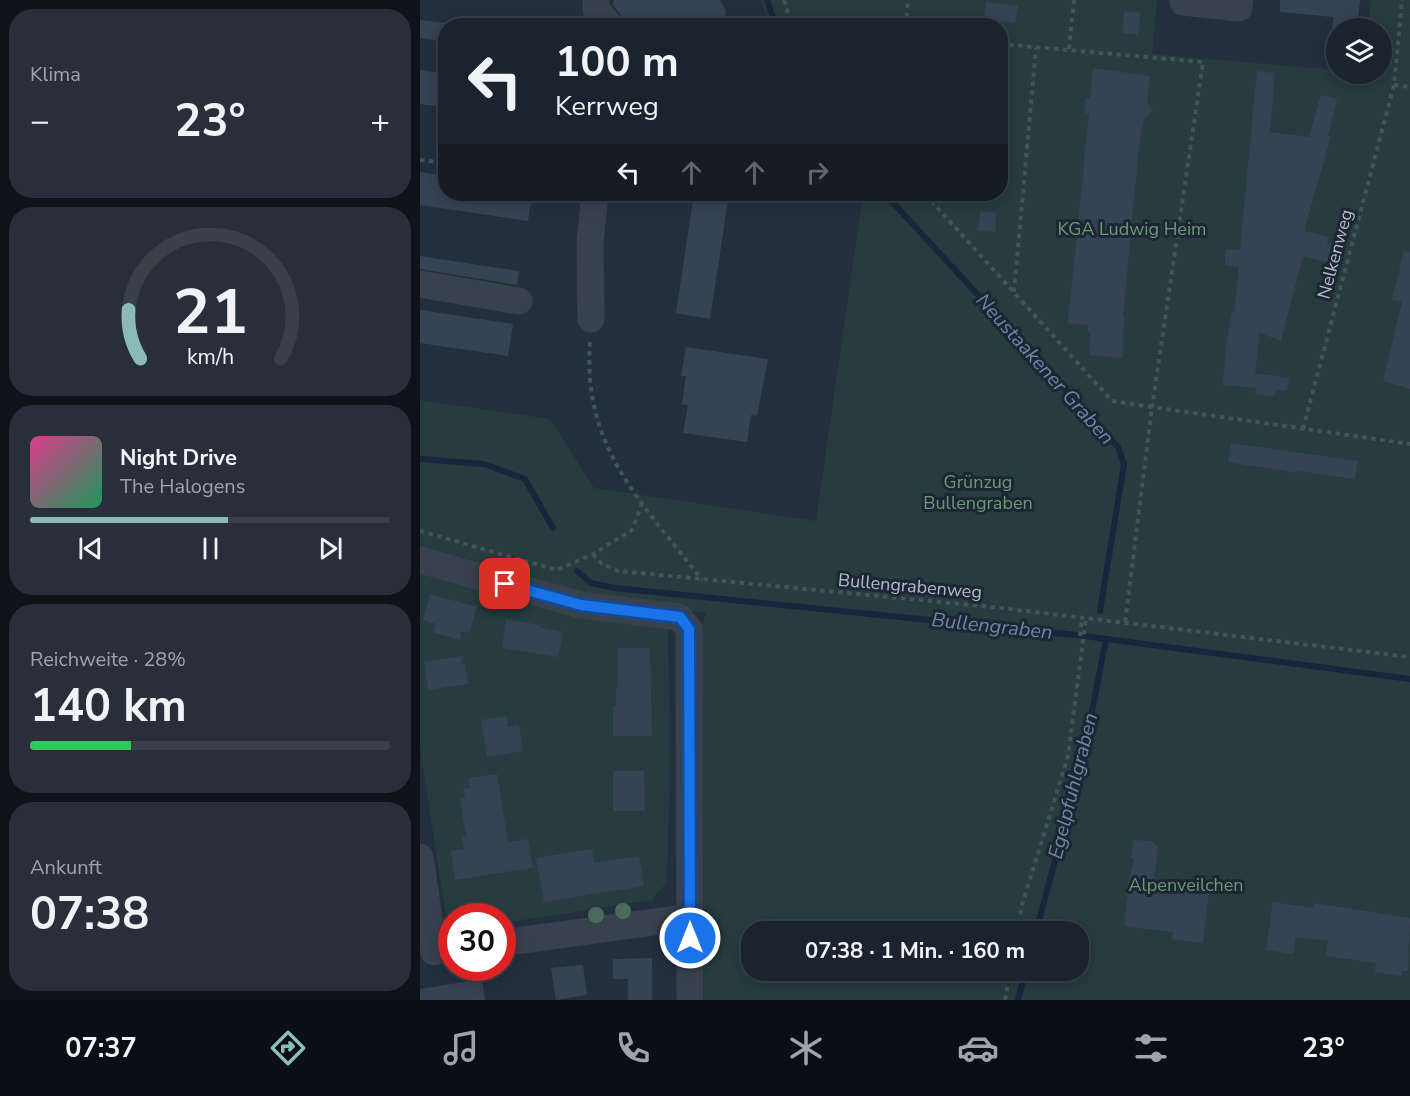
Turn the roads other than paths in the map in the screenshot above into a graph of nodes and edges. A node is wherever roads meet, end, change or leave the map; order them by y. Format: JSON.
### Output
{"nodes":[{"id":1,"x":596,"y":0,"type":"edge"},
{"id":2,"x":1184,"y":0,"type":"edge"},
{"id":3,"x":1240,"y":0,"type":"edge"},
{"id":4,"x":603,"y":18,"type":"edge"},
{"id":5,"x":594,"y":201,"type":"edge"},
{"id":6,"x":420,"y":284,"type":"edge"},
{"id":7,"x":519,"y":300,"type":"dead end"},
{"id":8,"x":591,"y":318,"type":"road end"},
{"id":9,"x":420,"y":560,"type":"edge"},
{"id":10,"x":420,"y":857,"type":"edge"},
{"id":11,"x":690,"y":918,"type":"junction"},
{"id":12,"x":516,"y":941,"type":"edge"},
{"id":13,"x":435,"y":952,"type":"edge"},
{"id":14,"x":690,"y":1000,"type":"edge"}],
"edges":[{"from":1,"to":4,"type":"street"},
{"from":2,"to":3,"type":"street"},
{"from":5,"to":8,"type":"street"},
{"from":6,"to":7,"type":"street"},
{"from":9,"to":11,"type":"street"},
{"from":10,"to":13,"type":"street"},
{"from":11,"to":12,"type":"street"},
{"from":11,"to":14,"type":"street"}]}
